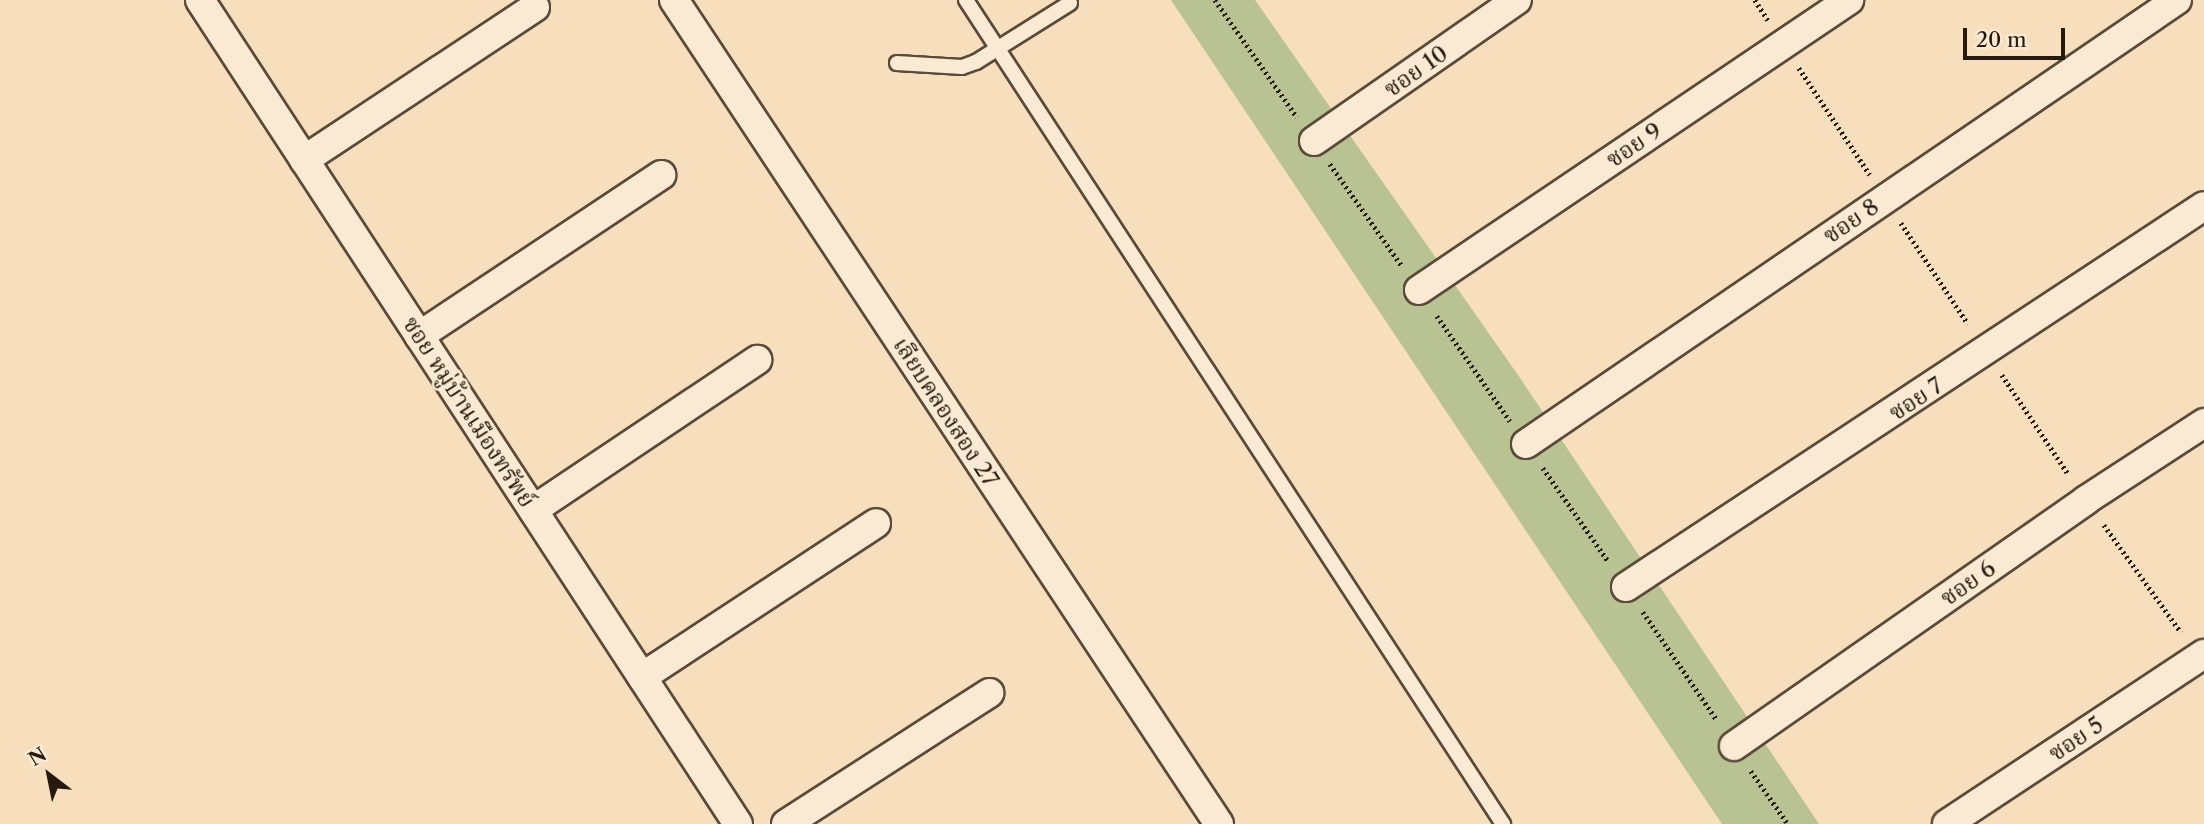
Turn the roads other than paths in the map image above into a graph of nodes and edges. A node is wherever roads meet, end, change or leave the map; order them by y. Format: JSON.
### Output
{"nodes":[{"id":1,"x":200,"y":0,"type":"edge"},
{"id":2,"x":674,"y":0,"type":"edge"},
{"id":3,"x":966,"y":0,"type":"edge"},
{"id":4,"x":1517,"y":0,"type":"edge"},
{"id":5,"x":1849,"y":0,"type":"edge"},
{"id":6,"x":2177,"y":0,"type":"edge"},
{"id":7,"x":1070,"y":3,"type":"dead end"},
{"id":8,"x":535,"y":7,"type":"dead end"},
{"id":9,"x":998,"y":48,"type":"junction"},
{"id":10,"x":897,"y":63,"type":"dead end"},
{"id":11,"x":1314,"y":142,"type":"road end"},
{"id":12,"x":304,"y":160,"type":"junction"},
{"id":13,"x":660,"y":175,"type":"dead end"},
{"id":14,"x":2204,"y":206,"type":"edge"},
{"id":15,"x":1419,"y":290,"type":"road end"},
{"id":16,"x":419,"y":336,"type":"junction"},
{"id":17,"x":757,"y":360,"type":"dead end"},
{"id":18,"x":2204,"y":423,"type":"edge"},
{"id":19,"x":1526,"y":444,"type":"road end"},
{"id":20,"x":533,"y":510,"type":"junction"},
{"id":21,"x":876,"y":523,"type":"dead end"},
{"id":22,"x":1626,"y":587,"type":"road end"},
{"id":23,"x":2204,"y":654,"type":"edge"},
{"id":24,"x":642,"y":677,"type":"junction"},
{"id":25,"x":989,"y":693,"type":"dead end"},
{"id":26,"x":1734,"y":746,"type":"road end"},
{"id":27,"x":738,"y":824,"type":"edge"},
{"id":28,"x":786,"y":824,"type":"edge"},
{"id":29,"x":1219,"y":824,"type":"edge"},
{"id":30,"x":1503,"y":824,"type":"edge"},
{"id":31,"x":1947,"y":824,"type":"edge"}],
"edges":[{"from":1,"to":12,"type":"street","name":"ซอย หมู่บ้านเมืองทรัพย์"},
{"from":2,"to":29,"type":"street","name":"เลียบคลองสอง 27"},
{"from":3,"to":9,"type":"lane"},
{"from":4,"to":11,"type":"street","name":"ซอย 10"},
{"from":5,"to":15,"type":"street","name":"ซอย 9"},
{"from":6,"to":19,"type":"street","name":"ซอย 8"},
{"from":7,"to":9,"type":"lane"},
{"from":8,"to":12,"type":"street"},
{"from":9,"to":10,"type":"lane"},
{"from":9,"to":30,"type":"lane"},
{"from":12,"to":16,"type":"street","name":"ซอย หมู่บ้านเมืองทรัพย์"},
{"from":13,"to":16,"type":"street"},
{"from":14,"to":22,"type":"street","name":"ซอย 7"},
{"from":16,"to":20,"type":"street","name":"ซอย หมู่บ้านเมืองทรัพย์"},
{"from":17,"to":20,"type":"street"},
{"from":18,"to":26,"type":"street","name":"ซอย 6"},
{"from":20,"to":24,"type":"street","name":"ซอย หมู่บ้านเมืองทรัพย์"},
{"from":21,"to":24,"type":"street"},
{"from":23,"to":31,"type":"street","name":"ซอย 5"},
{"from":24,"to":27,"type":"street","name":"ซอย หมู่บ้านเมืองทรัพย์"},
{"from":25,"to":28,"type":"street"}]}
